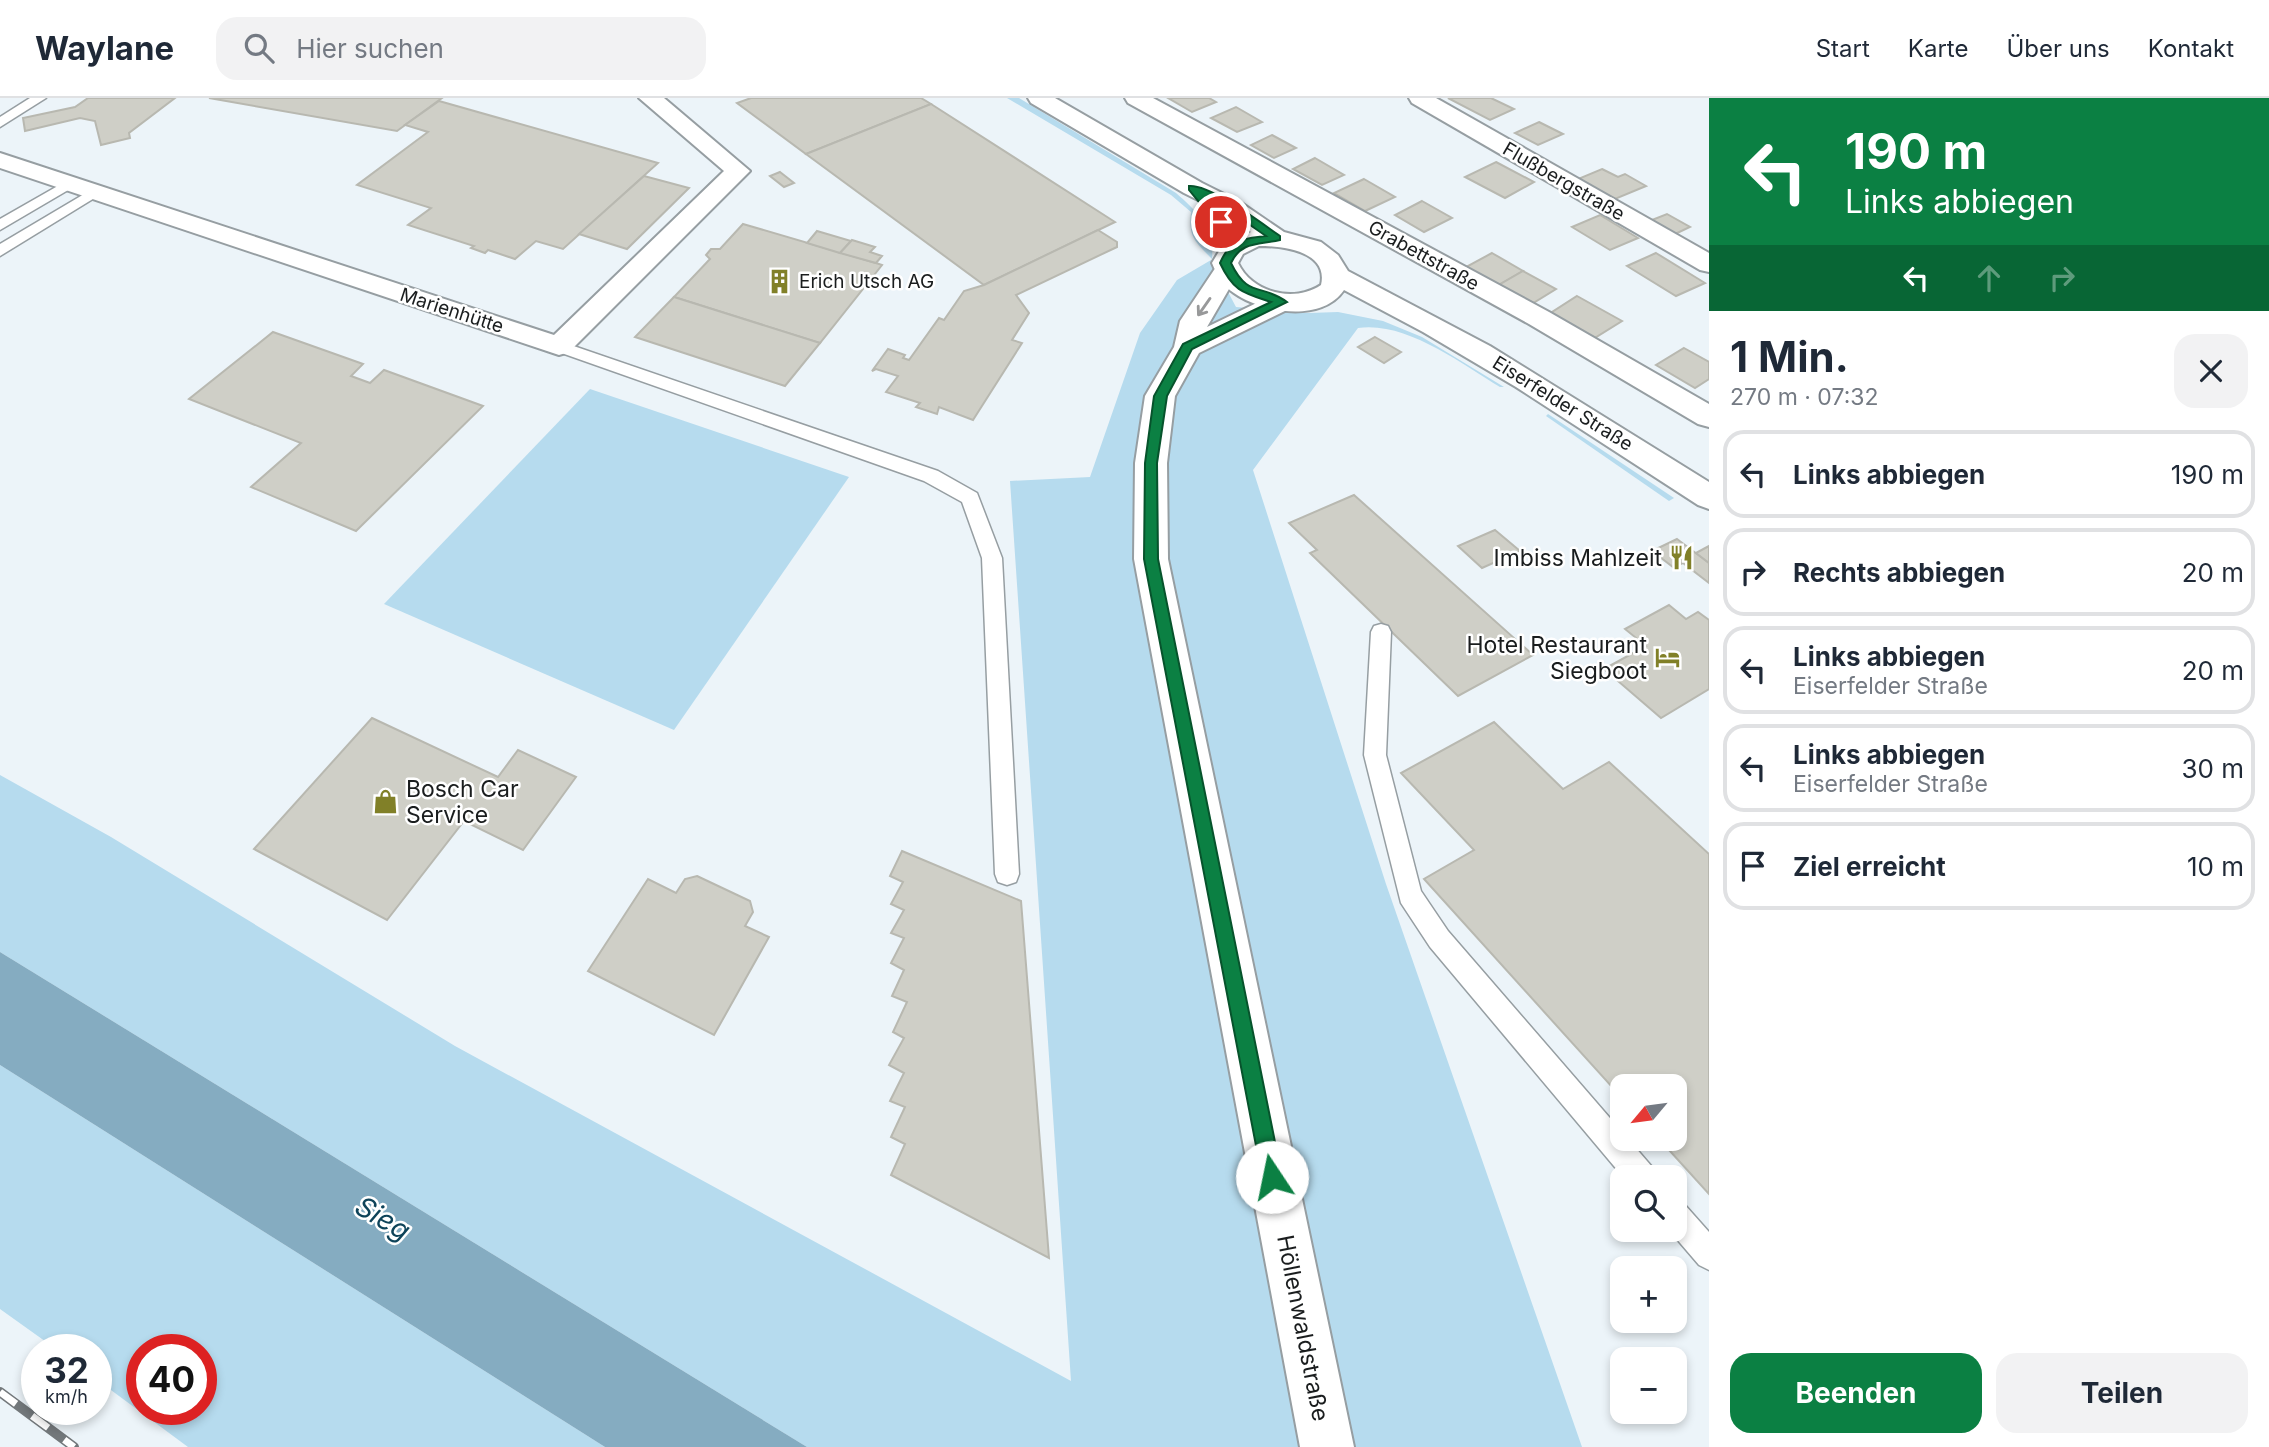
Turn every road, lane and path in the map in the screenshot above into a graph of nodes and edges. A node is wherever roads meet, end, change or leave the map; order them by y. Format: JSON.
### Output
{"nodes":[{"id":1,"x":39,"y":98,"type":"edge"},
{"id":2,"x":650,"y":98,"type":"edge"},
{"id":3,"x":1039,"y":98,"type":"edge"},
{"id":4,"x":1136,"y":98,"type":"edge"},
{"id":5,"x":1420,"y":98,"type":"edge"},
{"id":6,"x":0,"y":123,"type":"edge"},
{"id":7,"x":0,"y":159,"type":"edge"},
{"id":8,"x":70,"y":183,"type":"junction"},
{"id":9,"x":1193,"y":188,"type":"junction"},
{"id":10,"x":96,"y":191,"type":"junction"},
{"id":11,"x":0,"y":225,"type":"edge"},
{"id":12,"x":1276,"y":238,"type":"junction"},
{"id":13,"x":0,"y":251,"type":"edge"},
{"id":14,"x":1229,"y":260,"type":"junction"},
{"id":15,"x":1709,"y":264,"type":"edge"},
{"id":16,"x":1329,"y":286,"type":"junction"},
{"id":17,"x":1282,"y":302,"type":"junction"},
{"id":18,"x":559,"y":346,"type":"junction"},
{"id":19,"x":1188,"y":347,"type":"junction"},
{"id":20,"x":1709,"y":417,"type":"edge"},
{"id":21,"x":1709,"y":497,"type":"edge"},
{"id":22,"x":1381,"y":632,"type":"dead end"},
{"id":23,"x":1007,"y":874,"type":"dead end"},
{"id":24,"x":1632,"y":1165,"type":"edge"},
{"id":25,"x":1687,"y":1229,"type":"edge"},
{"id":26,"x":1709,"y":1255,"type":"edge"},
{"id":27,"x":1326,"y":1447,"type":"edge"}],
"edges":[{"from":1,"to":6,"type":"lane"},
{"from":2,"to":18,"type":"street"},
{"from":3,"to":9,"type":"street"},
{"from":4,"to":20,"type":"street","name":"Grabettstraße"},
{"from":5,"to":15,"type":"street","name":"Flußbergstraße"},
{"from":7,"to":8,"type":"street","name":"Marienhütte"},
{"from":8,"to":10,"type":"street","name":"Marienhütte"},
{"from":8,"to":11,"type":"lane"},
{"from":9,"to":12,"type":"street"},
{"from":9,"to":14,"type":"street"},
{"from":10,"to":13,"type":"lane"},
{"from":10,"to":18,"type":"street","name":"Marienhütte"},
{"from":12,"to":14,"type":"street"},
{"from":12,"to":16,"type":"street"},
{"from":14,"to":17,"type":"street"},
{"from":14,"to":19,"type":"street","name":"Höllenwaldstraße","one_way":true},
{"from":16,"to":17,"type":"street"},
{"from":16,"to":21,"type":"street","name":"Eiserfelder Straße"},
{"from":17,"to":19,"type":"street"},
{"from":18,"to":23,"type":"lane"},
{"from":19,"to":27,"type":"street","name":"Höllenwaldstraße"},
{"from":22,"to":24,"type":"lane"},
{"from":25,"to":26,"type":"lane"}]}
